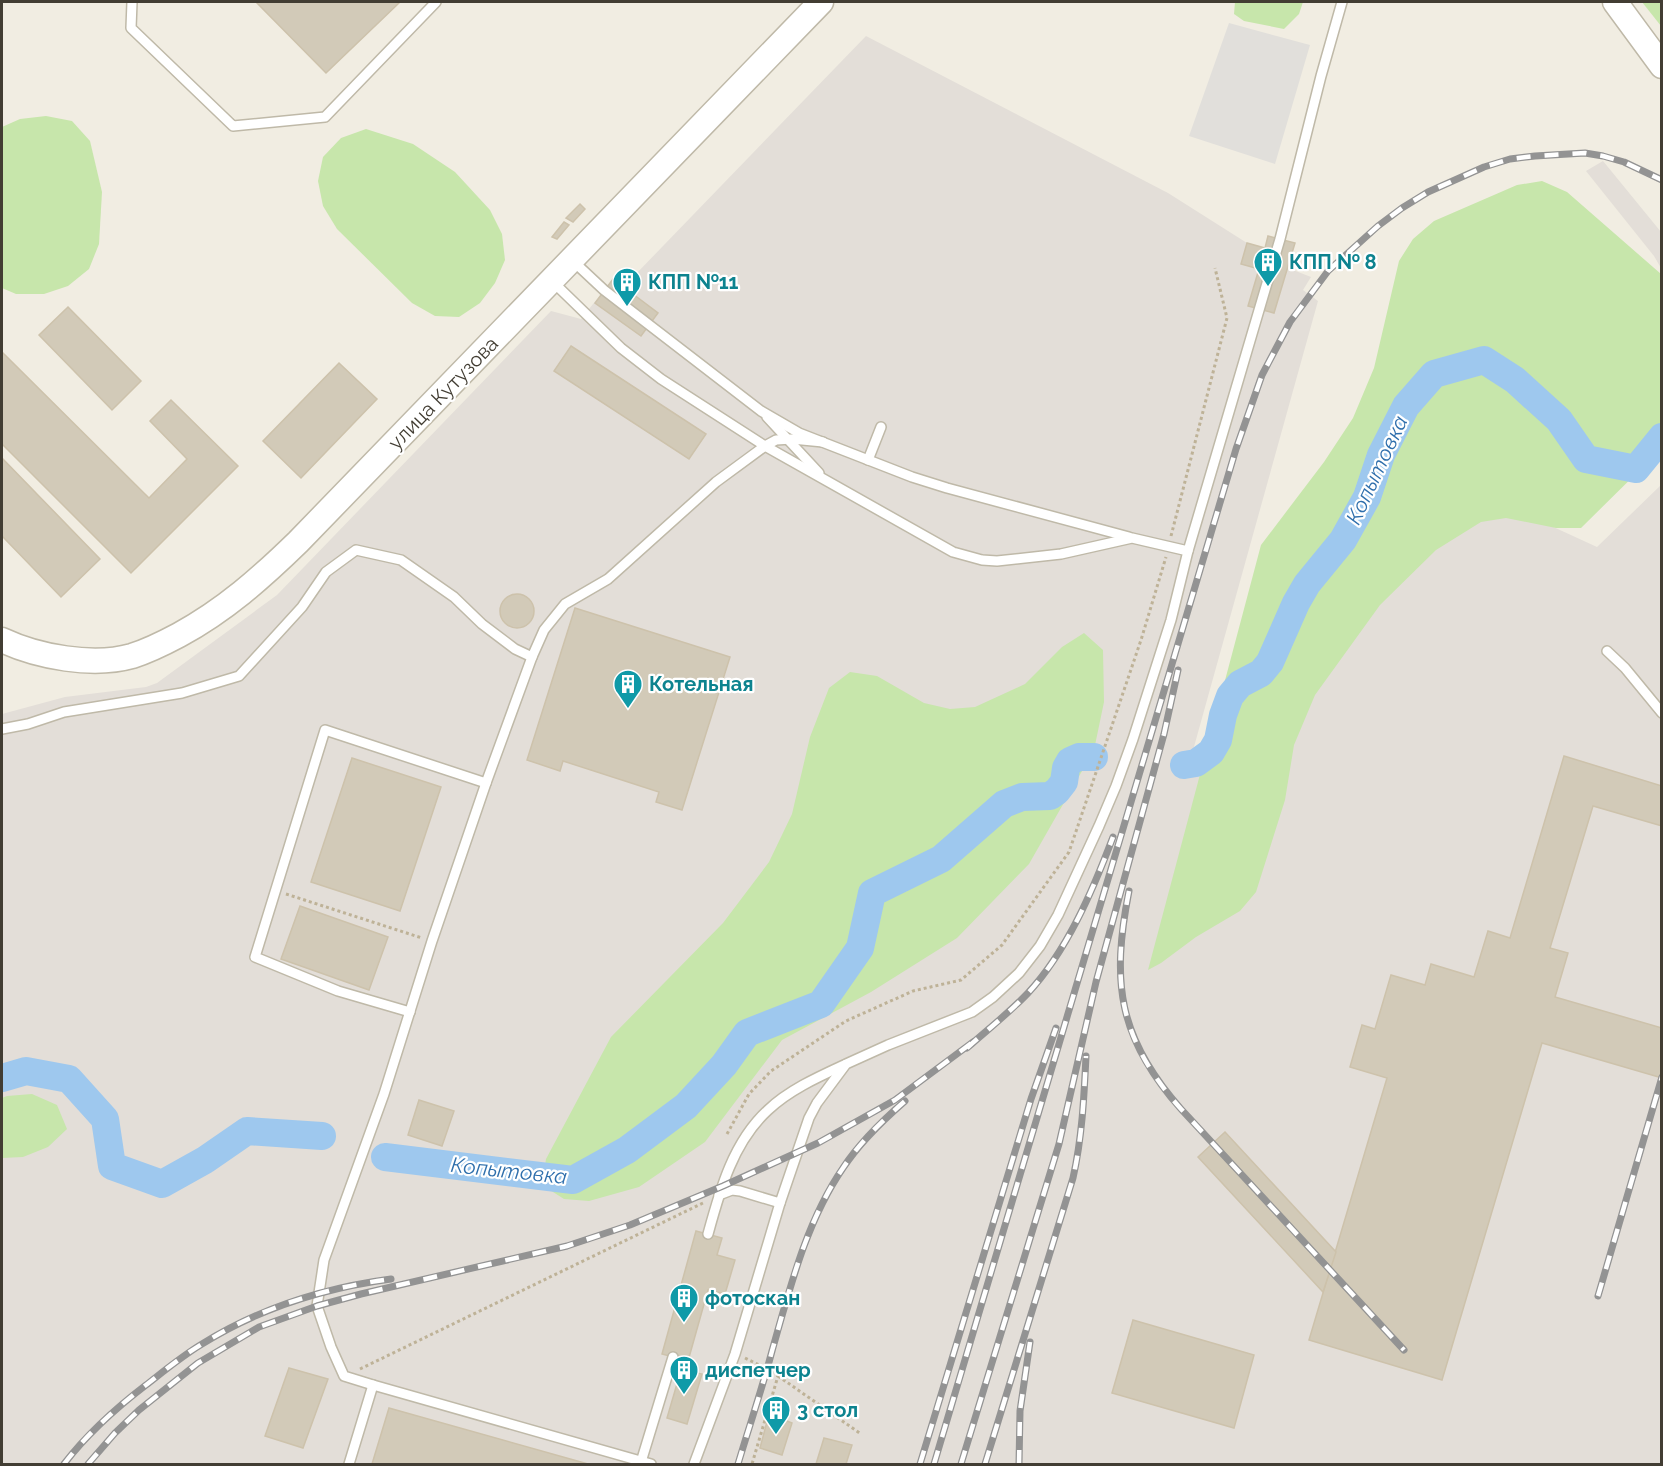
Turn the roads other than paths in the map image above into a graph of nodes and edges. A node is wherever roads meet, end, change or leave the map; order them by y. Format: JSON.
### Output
{"nodes":[{"id":1,"x":132,"y":2,"type":"edge"},
{"id":2,"x":436,"y":2,"type":"edge"},
{"id":3,"x":821,"y":2,"type":"edge"},
{"id":4,"x":1342,"y":2,"type":"edge"},
{"id":5,"x":1615,"y":2,"type":"edge"},
{"id":6,"x":1662,"y":66,"type":"edge"},
{"id":7,"x":571,"y":260,"type":"junction"},
{"id":8,"x":551,"y":280,"type":"junction"},
{"id":9,"x":761,"y":411,"type":"junction"},
{"id":10,"x":881,"y":427,"type":"dead end"},
{"id":11,"x":788,"y":439,"type":"junction"},
{"id":12,"x":823,"y":442,"type":"junction"},
{"id":13,"x":765,"y":446,"type":"junction"},
{"id":14,"x":868,"y":460,"type":"junction"},
{"id":15,"x":827,"y":481,"type":"junction"},
{"id":16,"x":1132,"y":538,"type":"junction"},
{"id":17,"x":1188,"y":551,"type":"junction"},
{"id":18,"x":2,"y":640,"type":"edge"},
{"id":19,"x":1607,"y":651,"type":"dead end"},
{"id":20,"x":532,"y":657,"type":"junction"},
{"id":21,"x":1662,"y":713,"type":"edge"},
{"id":22,"x":2,"y":729,"type":"edge"},
{"id":23,"x":486,"y":783,"type":"junction"},
{"id":24,"x":410,"y":1012,"type":"junction"},
{"id":25,"x":846,"y":1064,"type":"junction"},
{"id":26,"x":719,"y":1195,"type":"junction"},
{"id":27,"x":780,"y":1203,"type":"junction"},
{"id":28,"x":708,"y":1234,"type":"dead end"},
{"id":29,"x":673,"y":1357,"type":"dead end"},
{"id":30,"x":373,"y":1385,"type":"junction"},
{"id":31,"x":641,"y":1462,"type":"junction"},
{"id":32,"x":349,"y":1464,"type":"edge"},
{"id":33,"x":651,"y":1464,"type":"edge"},
{"id":34,"x":694,"y":1464,"type":"edge"}],
"edges":[{"from":1,"to":2,"type":"lane"},
{"from":3,"to":7,"type":"street","name":"улица Кутузова"},
{"from":4,"to":17,"type":"lane"},
{"from":5,"to":6,"type":"street"},
{"from":7,"to":8,"type":"street","name":"улица Кутузова"},
{"from":7,"to":9,"type":"lane"},
{"from":8,"to":13,"type":"lane"},
{"from":8,"to":18,"type":"street","name":"улица Кутузова"},
{"from":9,"to":11,"type":"lane"},
{"from":9,"to":12,"type":"lane"},
{"from":10,"to":14,"type":"lane"},
{"from":11,"to":12,"type":"lane"},
{"from":11,"to":13,"type":"lane"},
{"from":11,"to":15,"type":"lane"},
{"from":12,"to":14,"type":"lane"},
{"from":13,"to":15,"type":"lane"},
{"from":13,"to":20,"type":"lane"},
{"from":14,"to":16,"type":"lane"},
{"from":15,"to":16,"type":"lane"},
{"from":16,"to":17,"type":"lane"},
{"from":17,"to":25,"type":"lane"},
{"from":19,"to":21,"type":"lane"},
{"from":20,"to":22,"type":"lane"},
{"from":20,"to":23,"type":"lane"},
{"from":23,"to":24,"type":"lane"},
{"from":23,"to":24,"type":"lane"},
{"from":24,"to":30,"type":"lane"},
{"from":25,"to":26,"type":"lane"},
{"from":25,"to":27,"type":"lane"},
{"from":26,"to":27,"type":"lane"},
{"from":26,"to":28,"type":"lane"},
{"from":27,"to":34,"type":"lane"},
{"from":29,"to":31,"type":"lane"},
{"from":30,"to":31,"type":"lane"},
{"from":30,"to":32,"type":"lane"},
{"from":31,"to":33,"type":"lane"}]}
